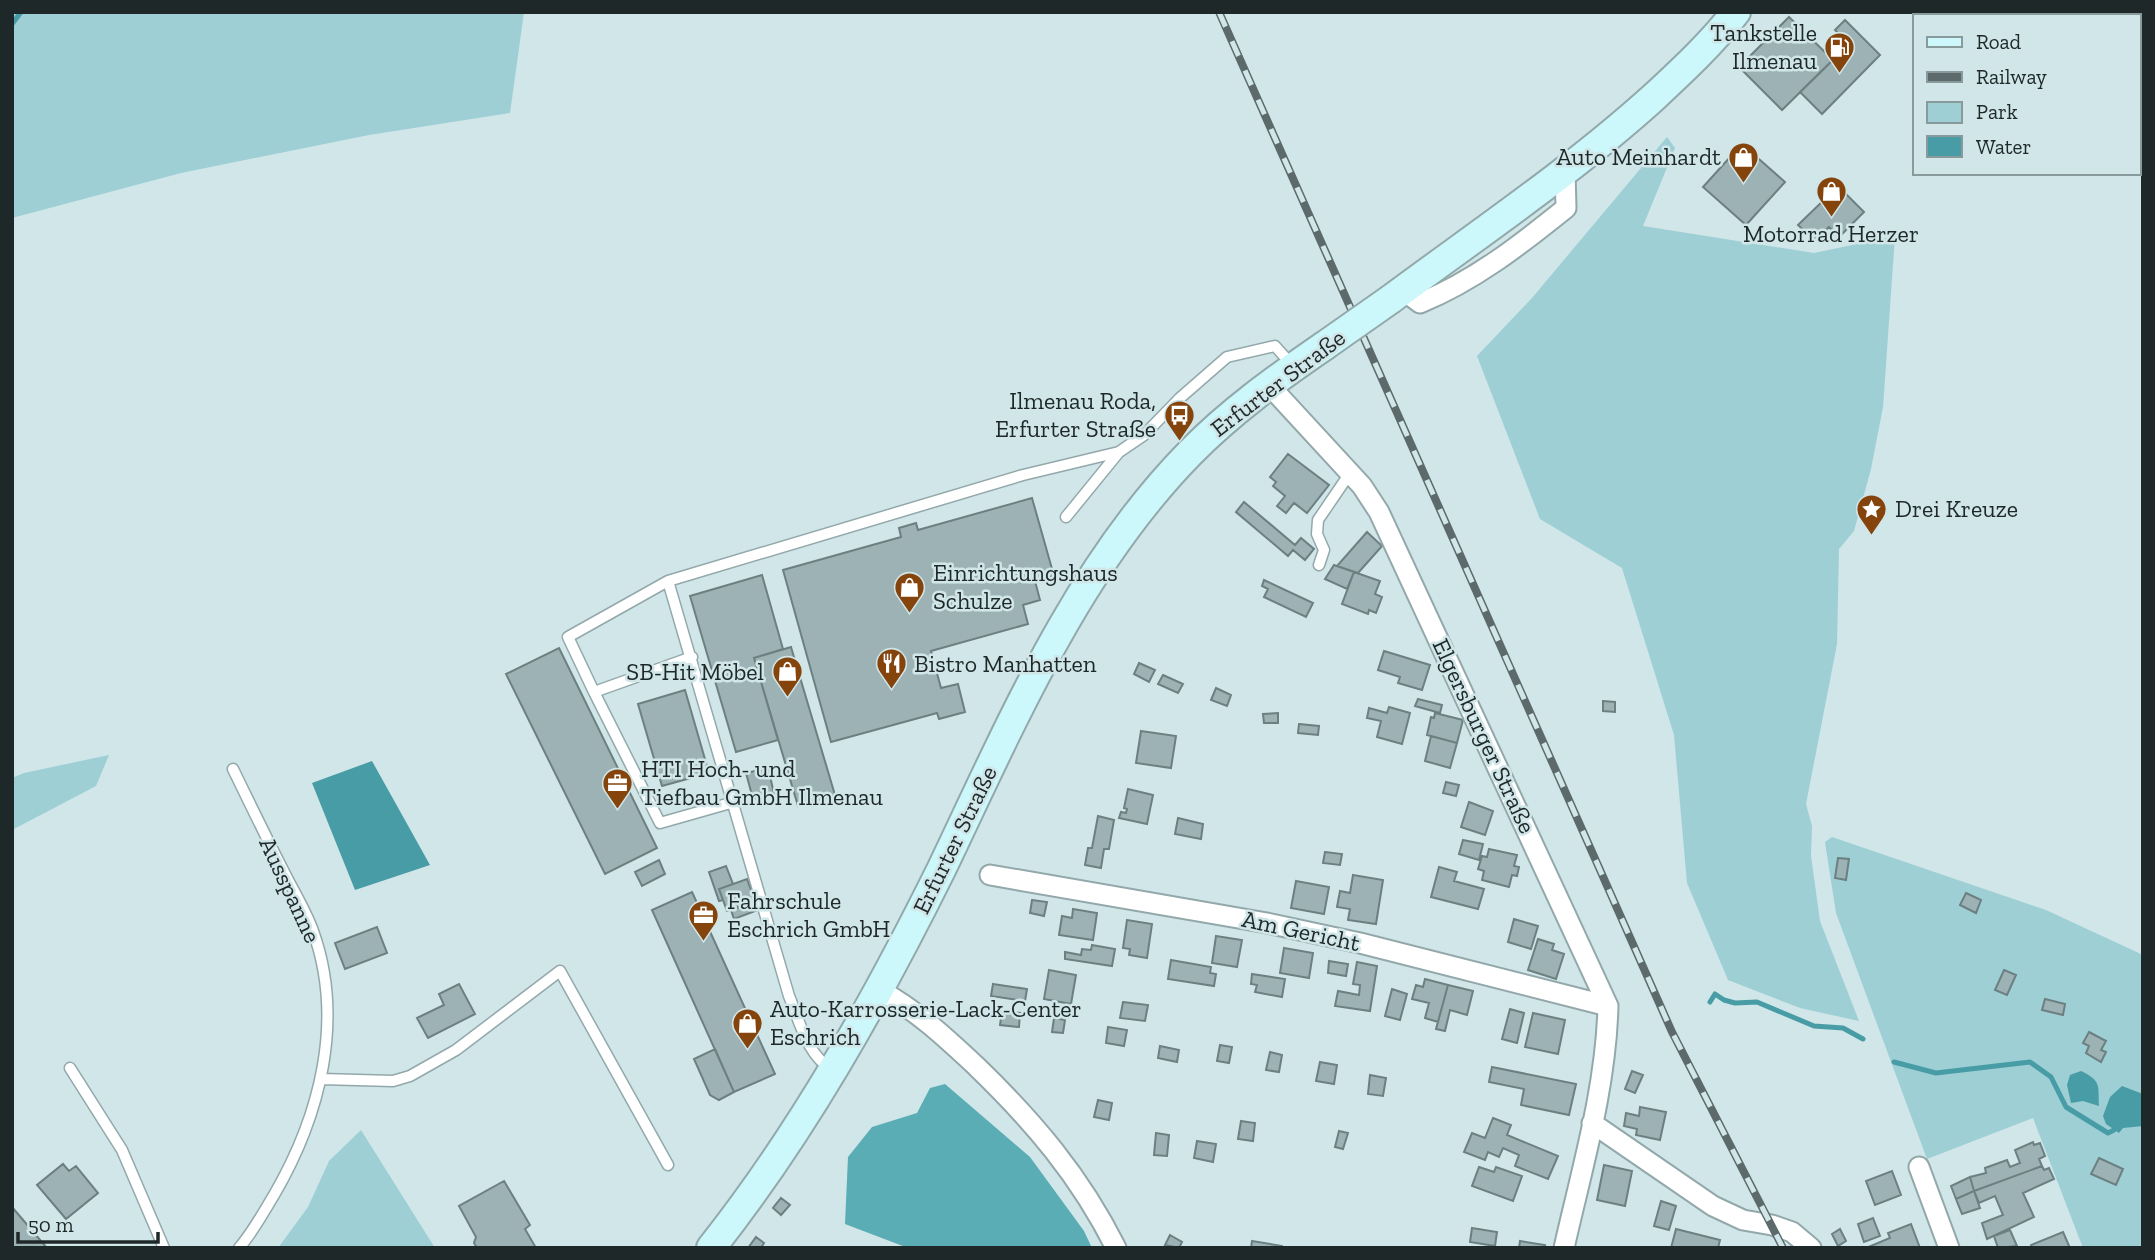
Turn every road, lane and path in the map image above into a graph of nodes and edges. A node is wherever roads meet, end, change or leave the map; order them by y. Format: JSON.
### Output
{"nodes":[{"id":1,"x":1736,"y":12,"type":"edge"},
{"id":2,"x":1294,"y":367,"type":"junction"},
{"id":3,"x":1269,"y":384,"type":"junction"},
{"id":4,"x":1119,"y":452,"type":"junction"},
{"id":5,"x":1350,"y":473,"type":"junction"},
{"id":6,"x":1066,"y":517,"type":"dead end"},
{"id":7,"x":1319,"y":565,"type":"dead end"},
{"id":8,"x":668,"y":581,"type":"junction"},
{"id":9,"x":692,"y":657,"type":"junction"},
{"id":10,"x":594,"y":692,"type":"junction"},
{"id":11,"x":233,"y":769,"type":"dead end"},
{"id":12,"x":734,"y":802,"type":"junction"},
{"id":13,"x":990,"y":876,"type":"dead end"},
{"id":14,"x":879,"y":990,"type":"junction"},
{"id":15,"x":1608,"y":1006,"type":"junction"},
{"id":16,"x":70,"y":1068,"type":"dead end"},
{"id":17,"x":832,"y":1070,"type":"junction"},
{"id":18,"x":321,"y":1079,"type":"junction"},
{"id":19,"x":1592,"y":1124,"type":"junction"},
{"id":20,"x":668,"y":1165,"type":"dead end"},
{"id":21,"x":1919,"y":1167,"type":"dead end"},
{"id":22,"x":164,"y":1248,"type":"edge"},
{"id":23,"x":239,"y":1248,"type":"edge"},
{"id":24,"x":711,"y":1248,"type":"edge"},
{"id":25,"x":1116,"y":1248,"type":"edge"},
{"id":26,"x":1564,"y":1248,"type":"edge"},
{"id":27,"x":1811,"y":1248,"type":"edge"},
{"id":28,"x":1949,"y":1248,"type":"edge"}],
"edges":[{"from":1,"to":2,"type":"main road","name":"Erfurter Straße","bridge":true},
{"from":2,"to":3,"type":"main road","name":"Erfurter Straße"},
{"from":2,"to":4,"type":"lane"},
{"from":3,"to":5,"type":"street","name":"Elgersburger Straße"},
{"from":3,"to":14,"type":"main road","name":"Erfurter Straße"},
{"from":4,"to":6,"type":"lane"},
{"from":4,"to":8,"type":"lane"},
{"from":5,"to":7,"type":"lane"},
{"from":5,"to":15,"type":"street","name":"Elgersburger Straße"},
{"from":8,"to":9,"type":"lane"},
{"from":8,"to":10,"type":"lane"},
{"from":9,"to":10,"type":"lane"},
{"from":9,"to":12,"type":"lane"},
{"from":10,"to":12,"type":"lane"},
{"from":11,"to":18,"type":"lane","name":"Ausspanne"},
{"from":12,"to":17,"type":"lane"},
{"from":13,"to":15,"type":"street","name":"Am Gericht"},
{"from":14,"to":17,"type":"main road","name":"Erfurter Straße"},
{"from":14,"to":25,"type":"street"},
{"from":15,"to":19,"type":"street","name":"Elgersburger Straße"},
{"from":16,"to":22,"type":"lane"},
{"from":17,"to":24,"type":"main road","name":"Erfurter Straße"},
{"from":18,"to":20,"type":"lane"},
{"from":18,"to":23,"type":"lane","name":"Ausspanne"},
{"from":19,"to":26,"type":"street","name":"Elgersburger Straße"},
{"from":19,"to":27,"type":"street"},
{"from":21,"to":28,"type":"street"}]}
